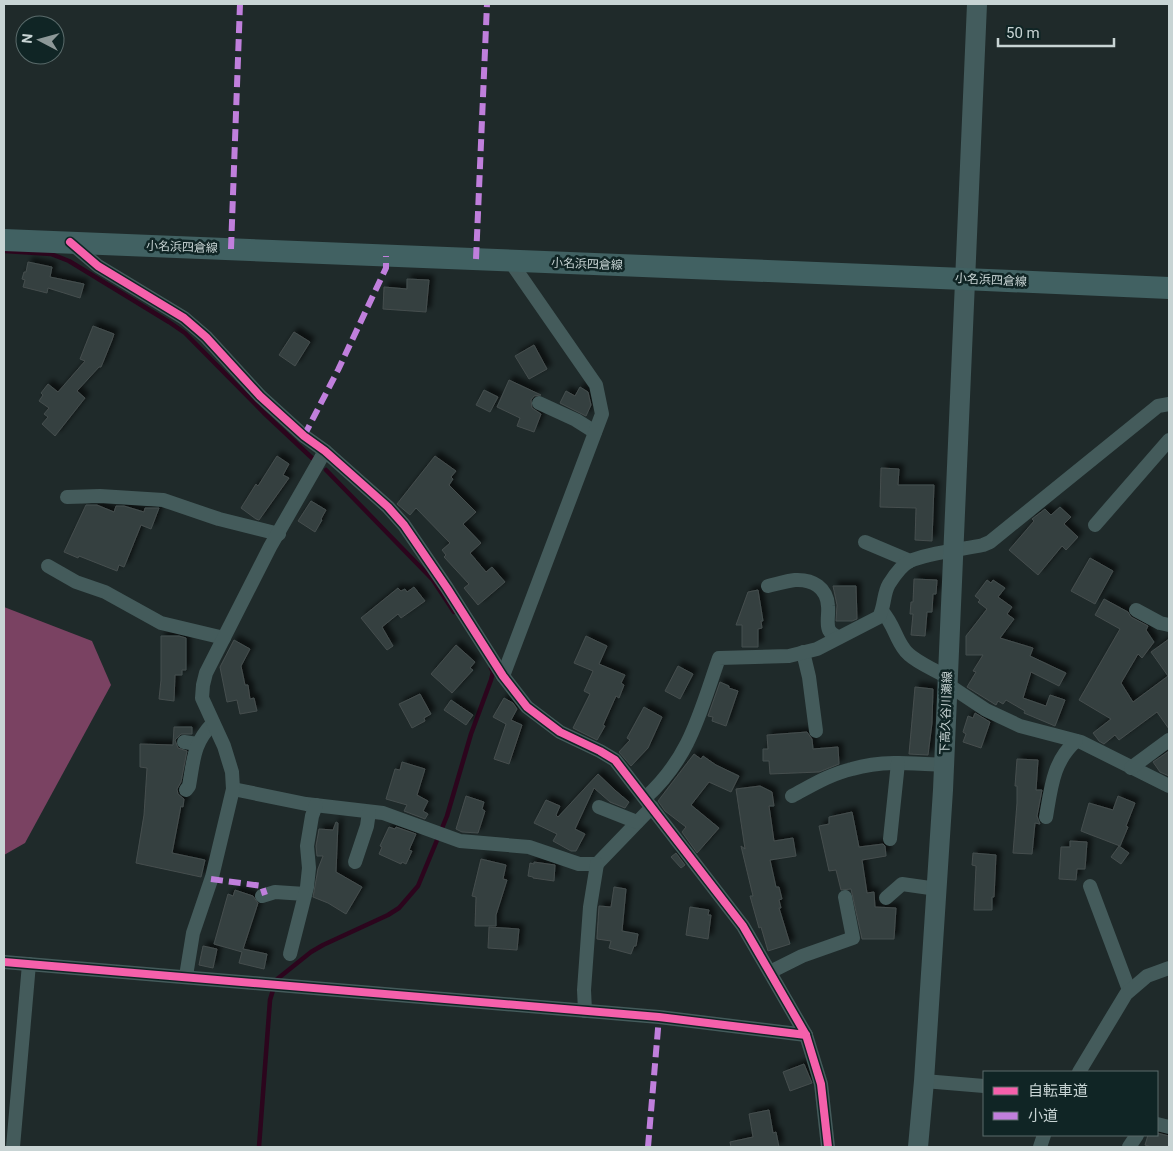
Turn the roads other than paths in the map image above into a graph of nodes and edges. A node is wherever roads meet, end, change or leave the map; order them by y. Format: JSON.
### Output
{"nodes":[{"id":1,"x":977,"y":4,"type":"edge"},
{"id":2,"x":4,"y":240,"type":"edge"},
{"id":3,"x":70,"y":242,"type":"junction"},
{"id":4,"x":510,"y":261,"type":"junction"},
{"id":5,"x":964,"y":278,"type":"junction"},
{"id":6,"x":1169,"y":288,"type":"edge"},
{"id":7,"x":539,"y":403,"type":"dead end"},
{"id":8,"x":1169,"y":404,"type":"edge"},
{"id":9,"x":595,"y":432,"type":"junction"},
{"id":10,"x":1169,"y":440,"type":"edge"},
{"id":11,"x":325,"y":451,"type":"junction"},
{"id":12,"x":67,"y":497,"type":"dead end"},
{"id":13,"x":1095,"y":525,"type":"dead end"},
{"id":14,"x":279,"y":534,"type":"junction"},
{"id":15,"x":865,"y":542,"type":"dead end"},
{"id":16,"x":954,"y":550,"type":"junction"},
{"id":17,"x":910,"y":561,"type":"junction"},
{"id":18,"x":48,"y":566,"type":"dead end"},
{"id":19,"x":768,"y":586,"type":"dead end"},
{"id":20,"x":1136,"y":610,"type":"dead end"},
{"id":21,"x":882,"y":611,"type":"junction"},
{"id":22,"x":1169,"y":625,"type":"edge"},
{"id":23,"x":838,"y":637,"type":"junction"},
{"id":24,"x":224,"y":638,"type":"junction"},
{"id":25,"x":803,"y":652,"type":"junction"},
{"id":26,"x":504,"y":676,"type":"junction"},
{"id":27,"x":947,"y":680,"type":"junction"},
{"id":28,"x":213,"y":723,"type":"junction"},
{"id":29,"x":816,"y":731,"type":"dead end"},
{"id":30,"x":1076,"y":740,"type":"junction"},
{"id":31,"x":1169,"y":740,"type":"edge"},
{"id":32,"x":898,"y":763,"type":"junction"},
{"id":33,"x":944,"y":765,"type":"junction"},
{"id":34,"x":1131,"y":768,"type":"junction"},
{"id":35,"x":1169,"y":786,"type":"edge"},
{"id":36,"x":233,"y":789,"type":"junction"},
{"id":37,"x":186,"y":790,"type":"dead end"},
{"id":38,"x":792,"y":796,"type":"dead end"},
{"id":39,"x":649,"y":802,"type":"junction"},
{"id":40,"x":316,"y":805,"type":"junction"},
{"id":41,"x":599,"y":807,"type":"dead end"},
{"id":42,"x":369,"y":812,"type":"junction"},
{"id":43,"x":1046,"y":817,"type":"dead end"},
{"id":44,"x":637,"y":822,"type":"junction"},
{"id":45,"x":890,"y":839,"type":"dead end"},
{"id":46,"x":355,"y":862,"type":"dead end"},
{"id":47,"x":597,"y":864,"type":"junction"},
{"id":48,"x":1090,"y":886,"type":"dead end"},
{"id":49,"x":936,"y":889,"type":"junction"},
{"id":50,"x":305,"y":894,"type":"junction"},
{"id":51,"x":262,"y":896,"type":"dead end"},
{"id":52,"x":845,"y":897,"type":"dead end"},
{"id":53,"x":886,"y":898,"type":"dead end"},
{"id":54,"x":290,"y":954,"type":"dead end"},
{"id":55,"x":4,"y":962,"type":"edge"},
{"id":56,"x":29,"y":964,"type":"junction"},
{"id":57,"x":1169,"y":968,"type":"edge"},
{"id":58,"x":770,"y":972,"type":"junction"},
{"id":59,"x":186,"y":976,"type":"junction"},
{"id":60,"x":1129,"y":990,"type":"junction"},
{"id":61,"x":585,"y":1011,"type":"junction"},
{"id":62,"x":806,"y":1035,"type":"junction"},
{"id":63,"x":1080,"y":1071,"type":"edge"},
{"id":64,"x":924,"y":1081,"type":"junction"},
{"id":65,"x":983,"y":1086,"type":"edge"},
{"id":66,"x":1136,"y":1136,"type":"edge"},
{"id":67,"x":13,"y":1147,"type":"edge"},
{"id":68,"x":828,"y":1147,"type":"edge"},
{"id":69,"x":918,"y":1147,"type":"edge"},
{"id":70,"x":1129,"y":1147,"type":"edge"}],
"edges":[{"from":1,"to":5,"type":"main road","name":"下高久谷川瀬線"},
{"from":2,"to":3,"type":"main road","name":"小名浜四倉線"},
{"from":3,"to":4,"type":"main road","name":"小名浜四倉線"},
{"from":3,"to":11,"type":"street"},
{"from":4,"to":5,"type":"main road","name":"小名浜四倉線"},
{"from":4,"to":9,"type":"street"},
{"from":5,"to":6,"type":"main road","name":"小名浜四倉線"},
{"from":5,"to":16,"type":"main road","name":"下高久谷川瀬線"},
{"from":7,"to":9,"type":"street"},
{"from":8,"to":16,"type":"street"},
{"from":9,"to":26,"type":"street"},
{"from":10,"to":13,"type":"street"},
{"from":11,"to":14,"type":"street"},
{"from":11,"to":26,"type":"street"},
{"from":12,"to":14,"type":"street"},
{"from":14,"to":24,"type":"street"},
{"from":15,"to":17,"type":"street"},
{"from":16,"to":17,"type":"street"},
{"from":16,"to":27,"type":"main road","name":"下高久谷川瀬線"},
{"from":17,"to":21,"type":"street"},
{"from":18,"to":24,"type":"street"},
{"from":19,"to":23,"type":"street"},
{"from":20,"to":22,"type":"street"},
{"from":21,"to":23,"type":"street"},
{"from":21,"to":27,"type":"street"},
{"from":23,"to":25,"type":"street"},
{"from":24,"to":28,"type":"street"},
{"from":25,"to":29,"type":"street"},
{"from":25,"to":39,"type":"street"},
{"from":26,"to":39,"type":"street"},
{"from":27,"to":30,"type":"street"},
{"from":27,"to":33,"type":"main road","name":"下高久谷川瀬線"},
{"from":28,"to":36,"type":"street"},
{"from":28,"to":37,"type":"street"},
{"from":30,"to":34,"type":"street"},
{"from":30,"to":43,"type":"street"},
{"from":31,"to":34,"type":"street"},
{"from":32,"to":33,"type":"street"},
{"from":32,"to":38,"type":"street"},
{"from":32,"to":45,"type":"street"},
{"from":33,"to":49,"type":"main road","name":"下高久谷川瀬線"},
{"from":34,"to":35,"type":"street"},
{"from":36,"to":40,"type":"street"},
{"from":36,"to":59,"type":"street"},
{"from":39,"to":44,"type":"street"},
{"from":39,"to":58,"type":"street"},
{"from":40,"to":42,"type":"street"},
{"from":40,"to":50,"type":"street"},
{"from":41,"to":44,"type":"street"},
{"from":42,"to":46,"type":"street"},
{"from":42,"to":47,"type":"street"},
{"from":44,"to":47,"type":"street"},
{"from":47,"to":61,"type":"street"},
{"from":48,"to":60,"type":"street"},
{"from":49,"to":53,"type":"street"},
{"from":49,"to":64,"type":"main road","name":"下高久谷川瀬線"},
{"from":50,"to":51,"type":"street"},
{"from":50,"to":54,"type":"street"},
{"from":52,"to":58,"type":"street"},
{"from":55,"to":56,"type":"street"},
{"from":56,"to":59,"type":"street"},
{"from":56,"to":67,"type":"street"},
{"from":57,"to":60,"type":"street"},
{"from":58,"to":62,"type":"street"},
{"from":59,"to":61,"type":"street"},
{"from":60,"to":63,"type":"street"},
{"from":61,"to":62,"type":"street"},
{"from":62,"to":68,"type":"street"},
{"from":64,"to":65,"type":"street"},
{"from":64,"to":69,"type":"main road","name":"下高久谷川瀬線"},
{"from":66,"to":70,"type":"street"}]}
